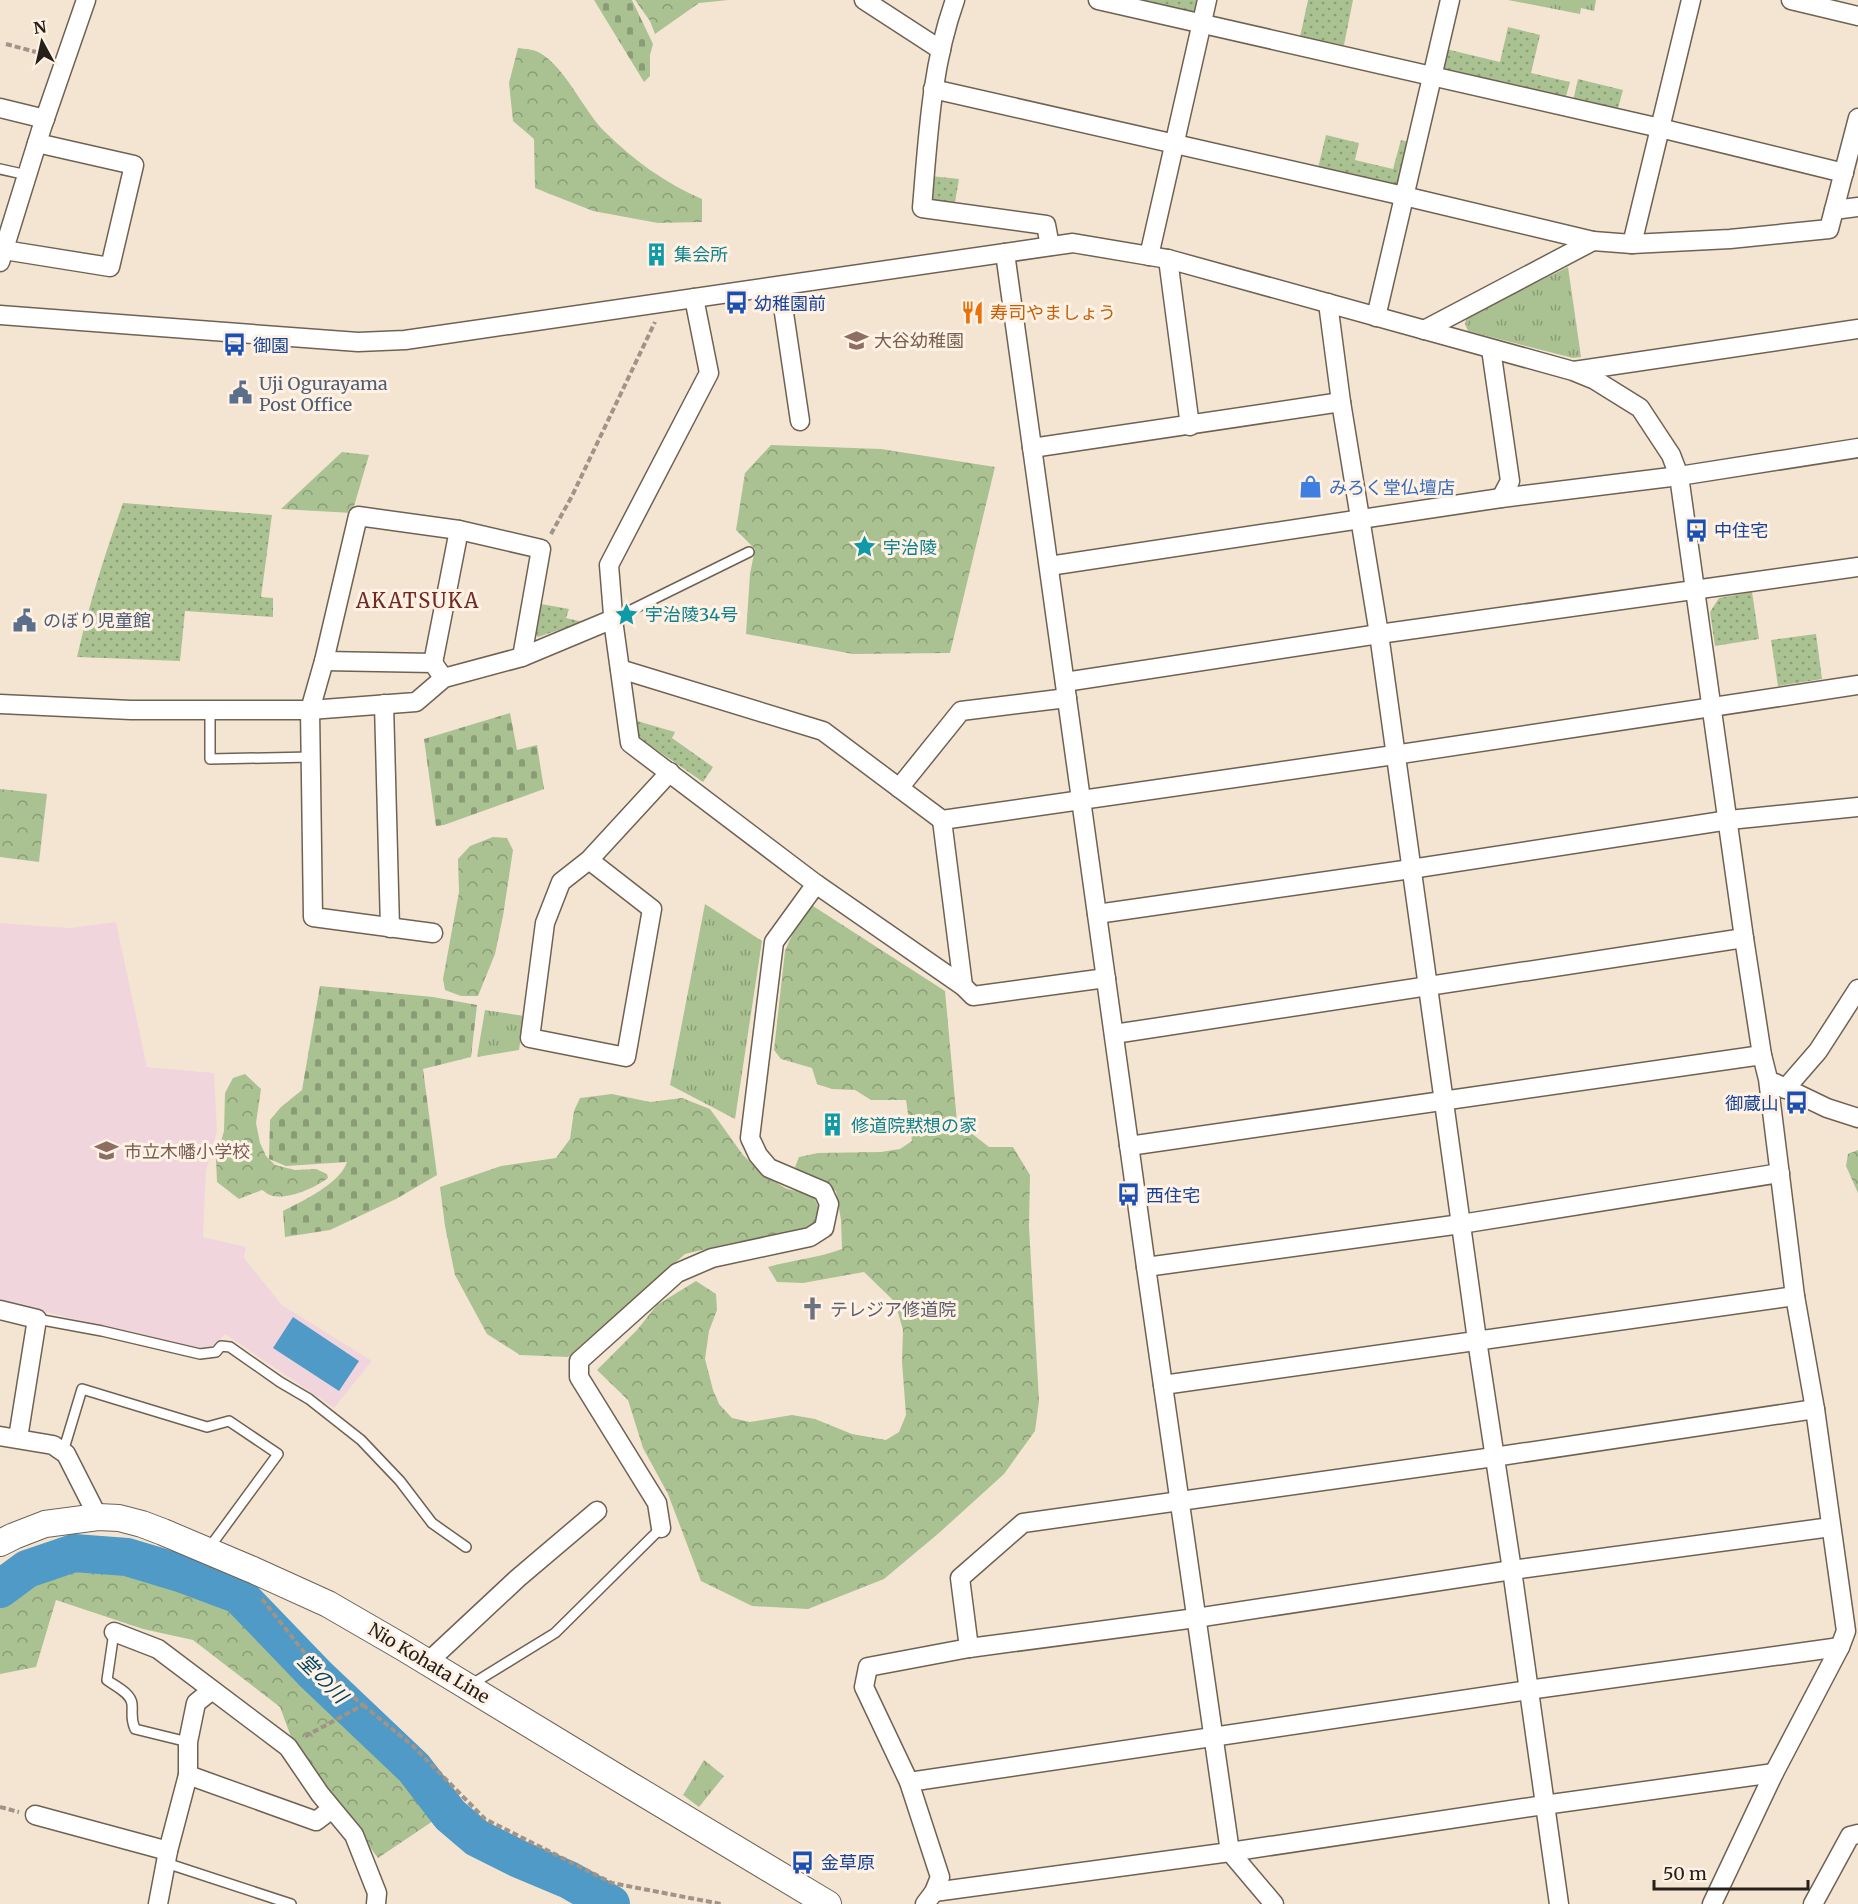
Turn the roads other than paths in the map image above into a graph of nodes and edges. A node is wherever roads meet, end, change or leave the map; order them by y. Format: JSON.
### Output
{"nodes":[{"id":1,"x":86,"y":0,"type":"edge"},
{"id":2,"x":864,"y":0,"type":"edge"},
{"id":3,"x":955,"y":0,"type":"edge"},
{"id":4,"x":1098,"y":0,"type":"edge"},
{"id":5,"x":1208,"y":0,"type":"edge"},
{"id":6,"x":1450,"y":0,"type":"edge"},
{"id":7,"x":1690,"y":0,"type":"edge"},
{"id":8,"x":1791,"y":0,"type":"edge"},
{"id":9,"x":1858,"y":16,"type":"edge"},
{"id":10,"x":1202,"y":24,"type":"junction"},
{"id":11,"x":941,"y":50,"type":"junction"},
{"id":12,"x":1432,"y":76,"type":"junction"},
{"id":13,"x":933,"y":89,"type":"junction"},
{"id":14,"x":0,"y":108,"type":"edge"},
{"id":15,"x":1858,"y":118,"type":"edge"},
{"id":16,"x":45,"y":119,"type":"junction"},
{"id":17,"x":1660,"y":128,"type":"junction"},
{"id":18,"x":37,"y":143,"type":"junction"},
{"id":19,"x":1175,"y":144,"type":"junction"},
{"id":20,"x":0,"y":169,"type":"edge"},
{"id":21,"x":1844,"y":172,"type":"junction"},
{"id":22,"x":27,"y":175,"type":"junction"},
{"id":23,"x":1404,"y":196,"type":"junction"},
{"id":24,"x":1858,"y":207,"type":"edge"},
{"id":25,"x":1834,"y":210,"type":"junction"},
{"id":26,"x":8,"y":211,"type":"edge"},
{"id":27,"x":1593,"y":241,"type":"junction"},
{"id":28,"x":1632,"y":244,"type":"junction"},
{"id":29,"x":1050,"y":246,"type":"junction"},
{"id":30,"x":1005,"y":253,"type":"junction"},
{"id":31,"x":2,"y":256,"type":"edge"},
{"id":32,"x":1149,"y":256,"type":"junction"},
{"id":33,"x":1168,"y":259,"type":"junction"},
{"id":34,"x":780,"y":286,"type":"junction"},
{"id":35,"x":694,"y":298,"type":"junction"},
{"id":36,"x":1328,"y":303,"type":"junction"},
{"id":37,"x":0,"y":315,"type":"edge"},
{"id":38,"x":1376,"y":316,"type":"junction"},
{"id":39,"x":1858,"y":329,"type":"edge"},
{"id":40,"x":1424,"y":330,"type":"junction"},
{"id":41,"x":1491,"y":349,"type":"junction"},
{"id":42,"x":1573,"y":371,"type":"junction"},
{"id":43,"x":1341,"y":402,"type":"junction"},
{"id":44,"x":800,"y":421,"type":"dead end"},
{"id":45,"x":1190,"y":426,"type":"junction"},
{"id":46,"x":1032,"y":448,"type":"junction"},
{"id":47,"x":1858,"y":448,"type":"edge"},
{"id":48,"x":1679,"y":476,"type":"junction"},
{"id":49,"x":1501,"y":498,"type":"junction"},
{"id":50,"x":1361,"y":519,"type":"junction"},
{"id":51,"x":459,"y":531,"type":"junction"},
{"id":52,"x":749,"y":552,"type":"dead end"},
{"id":53,"x":1049,"y":566,"type":"junction"},
{"id":54,"x":1858,"y":567,"type":"edge"},
{"id":55,"x":1696,"y":589,"type":"junction"},
{"id":56,"x":614,"y":620,"type":"junction"},
{"id":57,"x":1379,"y":634,"type":"junction"},
{"id":58,"x":522,"y":657,"type":"junction"},
{"id":59,"x":324,"y":661,"type":"junction"},
{"id":60,"x":620,"y":669,"type":"junction"},
{"id":61,"x":439,"y":671,"type":"junction"},
{"id":62,"x":1858,"y":685,"type":"edge"},
{"id":63,"x":1066,"y":690,"type":"junction"},
{"id":64,"x":0,"y":704,"type":"edge"},
{"id":65,"x":384,"y":704,"type":"junction"},
{"id":66,"x":1711,"y":707,"type":"junction"},
{"id":67,"x":210,"y":710,"type":"junction"},
{"id":68,"x":309,"y":710,"type":"junction"},
{"id":69,"x":1394,"y":755,"type":"junction"},
{"id":70,"x":311,"y":757,"type":"junction"},
{"id":71,"x":670,"y":772,"type":"junction"},
{"id":72,"x":899,"y":788,"type":"junction"},
{"id":73,"x":1081,"y":801,"type":"junction"},
{"id":74,"x":1858,"y":807,"type":"edge"},
{"id":75,"x":942,"y":820,"type":"junction"},
{"id":76,"x":1729,"y":820,"type":"junction"},
{"id":77,"x":588,"y":860,"type":"junction"},
{"id":78,"x":1412,"y":869,"type":"junction"},
{"id":79,"x":816,"y":884,"type":"junction"},
{"id":80,"x":1097,"y":914,"type":"junction"},
{"id":81,"x":390,"y":927,"type":"junction"},
{"id":82,"x":433,"y":933,"type":"dead end"},
{"id":83,"x":1744,"y":938,"type":"junction"},
{"id":84,"x":1106,"y":978,"type":"junction"},
{"id":85,"x":1428,"y":985,"type":"junction"},
{"id":86,"x":963,"y":986,"type":"junction"},
{"id":87,"x":1858,"y":989,"type":"edge"},
{"id":88,"x":1114,"y":1034,"type":"junction"},
{"id":89,"x":1762,"y":1055,"type":"junction"},
{"id":90,"x":1768,"y":1079,"type":"junction"},
{"id":91,"x":1785,"y":1089,"type":"junction"},
{"id":92,"x":1444,"y":1100,"type":"junction"},
{"id":93,"x":1858,"y":1118,"type":"edge"},
{"id":94,"x":1129,"y":1146,"type":"junction"},
{"id":95,"x":1780,"y":1173,"type":"junction"},
{"id":96,"x":1461,"y":1224,"type":"junction"},
{"id":97,"x":1146,"y":1267,"type":"junction"},
{"id":98,"x":1795,"y":1296,"type":"junction"},
{"id":99,"x":0,"y":1310,"type":"edge"},
{"id":100,"x":38,"y":1319,"type":"junction"},
{"id":101,"x":1477,"y":1340,"type":"junction"},
{"id":102,"x":1163,"y":1385,"type":"junction"},
{"id":103,"x":1815,"y":1409,"type":"junction"},
{"id":104,"x":0,"y":1436,"type":"edge"},
{"id":105,"x":18,"y":1438,"type":"junction"},
{"id":106,"x":63,"y":1452,"type":"junction"},
{"id":107,"x":1494,"y":1458,"type":"junction"},
{"id":108,"x":1179,"y":1502,"type":"junction"},
{"id":109,"x":597,"y":1511,"type":"dead end"},
{"id":110,"x":98,"y":1516,"type":"junction"},
{"id":111,"x":1831,"y":1527,"type":"junction"},
{"id":112,"x":661,"y":1528,"type":"joint"},
{"id":113,"x":0,"y":1544,"type":"edge"},
{"id":114,"x":466,"y":1547,"type":"dead end"},
{"id":115,"x":208,"y":1550,"type":"junction"},
{"id":116,"x":1512,"y":1570,"type":"junction"},
{"id":117,"x":1196,"y":1618,"type":"junction"},
{"id":118,"x":114,"y":1632,"type":"joint"},
{"id":119,"x":1840,"y":1647,"type":"junction"},
{"id":120,"x":969,"y":1648,"type":"junction"},
{"id":121,"x":428,"y":1662,"type":"junction"},
{"id":122,"x":469,"y":1686,"type":"junction"},
{"id":123,"x":212,"y":1690,"type":"junction"},
{"id":124,"x":1528,"y":1690,"type":"junction"},
{"id":125,"x":1213,"y":1738,"type":"junction"},
{"id":126,"x":188,"y":1742,"type":"junction"},
{"id":127,"x":1774,"y":1773,"type":"junction"},
{"id":128,"x":188,"y":1775,"type":"junction"},
{"id":129,"x":909,"y":1782,"type":"junction"},
{"id":130,"x":1544,"y":1805,"type":"junction"},
{"id":131,"x":332,"y":1809,"type":"junction"},
{"id":132,"x":34,"y":1815,"type":"dead end"},
{"id":133,"x":1858,"y":1834,"type":"edge"},
{"id":134,"x":1230,"y":1852,"type":"junction"},
{"id":135,"x":167,"y":1857,"type":"junction"},
{"id":136,"x":929,"y":1898,"type":"edge"},
{"id":137,"x":158,"y":1904,"type":"edge"},
{"id":138,"x":291,"y":1904,"type":"edge"},
{"id":139,"x":376,"y":1904,"type":"edge"},
{"id":140,"x":828,"y":1904,"type":"edge"},
{"id":141,"x":1274,"y":1904,"type":"edge"},
{"id":142,"x":1559,"y":1904,"type":"edge"},
{"id":143,"x":1712,"y":1904,"type":"edge"},
{"id":144,"x":1813,"y":1904,"type":"edge"}],
"edges":[{"from":1,"to":16,"type":"street"},
{"from":2,"to":11,"type":"street"},
{"from":3,"to":11,"type":"street"},
{"from":4,"to":10,"type":"street"},
{"from":5,"to":10,"type":"street"},
{"from":6,"to":12,"type":"street"},
{"from":7,"to":17,"type":"street"},
{"from":8,"to":9,"type":"street"},
{"from":10,"to":12,"type":"street"},
{"from":10,"to":19,"type":"street"},
{"from":11,"to":13,"type":"street"},
{"from":12,"to":17,"type":"street"},
{"from":12,"to":23,"type":"street"},
{"from":13,"to":19,"type":"street"},
{"from":13,"to":29,"type":"street"},
{"from":14,"to":16,"type":"street"},
{"from":15,"to":21,"type":"street"},
{"from":16,"to":18,"type":"street"},
{"from":17,"to":21,"type":"street"},
{"from":17,"to":28,"type":"street"},
{"from":18,"to":22,"type":"street"},
{"from":18,"to":31,"type":"street"},
{"from":19,"to":23,"type":"street"},
{"from":19,"to":32,"type":"street"},
{"from":20,"to":22,"type":"lane"},
{"from":21,"to":25,"type":"street"},
{"from":22,"to":26,"type":"street"},
{"from":23,"to":27,"type":"street"},
{"from":23,"to":38,"type":"street"},
{"from":24,"to":25,"type":"street"},
{"from":25,"to":28,"type":"street"},
{"from":26,"to":31,"type":"street"},
{"from":27,"to":28,"type":"street"},
{"from":27,"to":40,"type":"street"},
{"from":29,"to":30,"type":"street"},
{"from":29,"to":32,"type":"street"},
{"from":30,"to":34,"type":"street"},
{"from":30,"to":46,"type":"street"},
{"from":32,"to":33,"type":"street"},
{"from":33,"to":36,"type":"street"},
{"from":33,"to":45,"type":"street"},
{"from":34,"to":35,"type":"street"},
{"from":34,"to":44,"type":"street"},
{"from":35,"to":37,"type":"street"},
{"from":35,"to":56,"type":"street"},
{"from":36,"to":38,"type":"street"},
{"from":36,"to":43,"type":"street"},
{"from":38,"to":40,"type":"street"},
{"from":39,"to":42,"type":"street"},
{"from":40,"to":41,"type":"street"},
{"from":41,"to":42,"type":"street"},
{"from":41,"to":49,"type":"street"},
{"from":42,"to":48,"type":"street"},
{"from":43,"to":45,"type":"street"},
{"from":43,"to":50,"type":"street"},
{"from":45,"to":46,"type":"street"},
{"from":46,"to":53,"type":"street"},
{"from":47,"to":48,"type":"street"},
{"from":48,"to":49,"type":"street"},
{"from":48,"to":55,"type":"street"},
{"from":49,"to":50,"type":"street"},
{"from":50,"to":53,"type":"street"},
{"from":50,"to":57,"type":"street"},
{"from":51,"to":58,"type":"street"},
{"from":51,"to":59,"type":"street"},
{"from":51,"to":61,"type":"street"},
{"from":52,"to":56,"type":"lane"},
{"from":53,"to":63,"type":"street"},
{"from":54,"to":55,"type":"street"},
{"from":55,"to":57,"type":"street"},
{"from":55,"to":66,"type":"street"},
{"from":56,"to":58,"type":"street"},
{"from":56,"to":60,"type":"street"},
{"from":57,"to":63,"type":"street"},
{"from":57,"to":69,"type":"street"},
{"from":58,"to":61,"type":"street"},
{"from":59,"to":61,"type":"street"},
{"from":59,"to":68,"type":"street"},
{"from":60,"to":71,"type":"street"},
{"from":60,"to":72,"type":"street"},
{"from":61,"to":65,"type":"street"},
{"from":62,"to":66,"type":"street"},
{"from":63,"to":72,"type":"street"},
{"from":63,"to":73,"type":"street"},
{"from":64,"to":67,"type":"street"},
{"from":65,"to":68,"type":"street"},
{"from":65,"to":81,"type":"street"},
{"from":66,"to":69,"type":"street"},
{"from":66,"to":76,"type":"street"},
{"from":67,"to":68,"type":"street"},
{"from":67,"to":70,"type":"lane"},
{"from":68,"to":70,"type":"street"},
{"from":69,"to":73,"type":"street"},
{"from":69,"to":78,"type":"street"},
{"from":70,"to":81,"type":"street"},
{"from":71,"to":77,"type":"street"},
{"from":71,"to":79,"type":"street"},
{"from":72,"to":75,"type":"street"},
{"from":73,"to":75,"type":"street"},
{"from":73,"to":80,"type":"street"},
{"from":74,"to":76,"type":"street"},
{"from":75,"to":86,"type":"street"},
{"from":76,"to":78,"type":"street"},
{"from":76,"to":83,"type":"street"},
{"from":77,"to":77,"type":"street"},
{"from":78,"to":80,"type":"street"},
{"from":78,"to":85,"type":"street"},
{"from":79,"to":86,"type":"street"},
{"from":79,"to":112,"type":"street"},
{"from":80,"to":84,"type":"street"},
{"from":81,"to":82,"type":"street"},
{"from":83,"to":85,"type":"street"},
{"from":83,"to":89,"type":"street"},
{"from":84,"to":86,"type":"street"},
{"from":84,"to":88,"type":"street"},
{"from":85,"to":88,"type":"street"},
{"from":85,"to":92,"type":"street"},
{"from":87,"to":91,"type":"street"},
{"from":88,"to":94,"type":"street"},
{"from":89,"to":90,"type":"street"},
{"from":89,"to":92,"type":"street"},
{"from":90,"to":91,"type":"street"},
{"from":90,"to":95,"type":"street"},
{"from":91,"to":93,"type":"street"},
{"from":92,"to":94,"type":"street"},
{"from":92,"to":96,"type":"street"},
{"from":94,"to":97,"type":"street"},
{"from":95,"to":96,"type":"street"},
{"from":95,"to":98,"type":"street"},
{"from":96,"to":97,"type":"street"},
{"from":96,"to":101,"type":"street"},
{"from":97,"to":102,"type":"street"},
{"from":98,"to":101,"type":"street"},
{"from":98,"to":103,"type":"street"},
{"from":99,"to":100,"type":"street"},
{"from":100,"to":105,"type":"street"},
{"from":100,"to":114,"type":"lane"},
{"from":101,"to":102,"type":"street"},
{"from":101,"to":107,"type":"street"},
{"from":102,"to":108,"type":"street"},
{"from":103,"to":107,"type":"street"},
{"from":103,"to":111,"type":"street"},
{"from":104,"to":105,"type":"street"},
{"from":105,"to":106,"type":"street"},
{"from":106,"to":110,"type":"street"},
{"from":106,"to":115,"type":"lane"},
{"from":107,"to":108,"type":"street"},
{"from":107,"to":116,"type":"street"},
{"from":108,"to":117,"type":"street"},
{"from":108,"to":120,"type":"street"},
{"from":109,"to":121,"type":"street"},
{"from":110,"to":113,"type":"main road","name":"Nio Kohata Line"},
{"from":110,"to":115,"type":"main road","name":"Nio Kohata Line"},
{"from":111,"to":116,"type":"street"},
{"from":111,"to":119,"type":"street"},
{"from":112,"to":122,"type":"lane"},
{"from":115,"to":121,"type":"main road","name":"Nio Kohata Line"},
{"from":116,"to":117,"type":"street"},
{"from":116,"to":124,"type":"street"},
{"from":117,"to":120,"type":"street"},
{"from":117,"to":125,"type":"street"},
{"from":118,"to":123,"type":"street"},
{"from":118,"to":126,"type":"lane"},
{"from":119,"to":124,"type":"street"},
{"from":119,"to":127,"type":"street"},
{"from":120,"to":129,"type":"street"},
{"from":121,"to":122,"type":"main road","name":"Nio Kohata Line"},
{"from":122,"to":140,"type":"main road","name":"Nio Kohata Line"},
{"from":123,"to":126,"type":"street"},
{"from":123,"to":131,"type":"street"},
{"from":124,"to":125,"type":"street"},
{"from":124,"to":130,"type":"street"},
{"from":125,"to":129,"type":"street"},
{"from":125,"to":134,"type":"street"},
{"from":126,"to":128,"type":"street"},
{"from":127,"to":130,"type":"street"},
{"from":127,"to":143,"type":"street"},
{"from":128,"to":131,"type":"street"},
{"from":128,"to":135,"type":"street"},
{"from":129,"to":136,"type":"street"},
{"from":130,"to":134,"type":"street"},
{"from":130,"to":142,"type":"street"},
{"from":131,"to":139,"type":"street"},
{"from":132,"to":135,"type":"street"},
{"from":133,"to":144,"type":"street"},
{"from":134,"to":136,"type":"street"},
{"from":134,"to":141,"type":"street"},
{"from":135,"to":137,"type":"street"},
{"from":135,"to":138,"type":"lane"}]}
